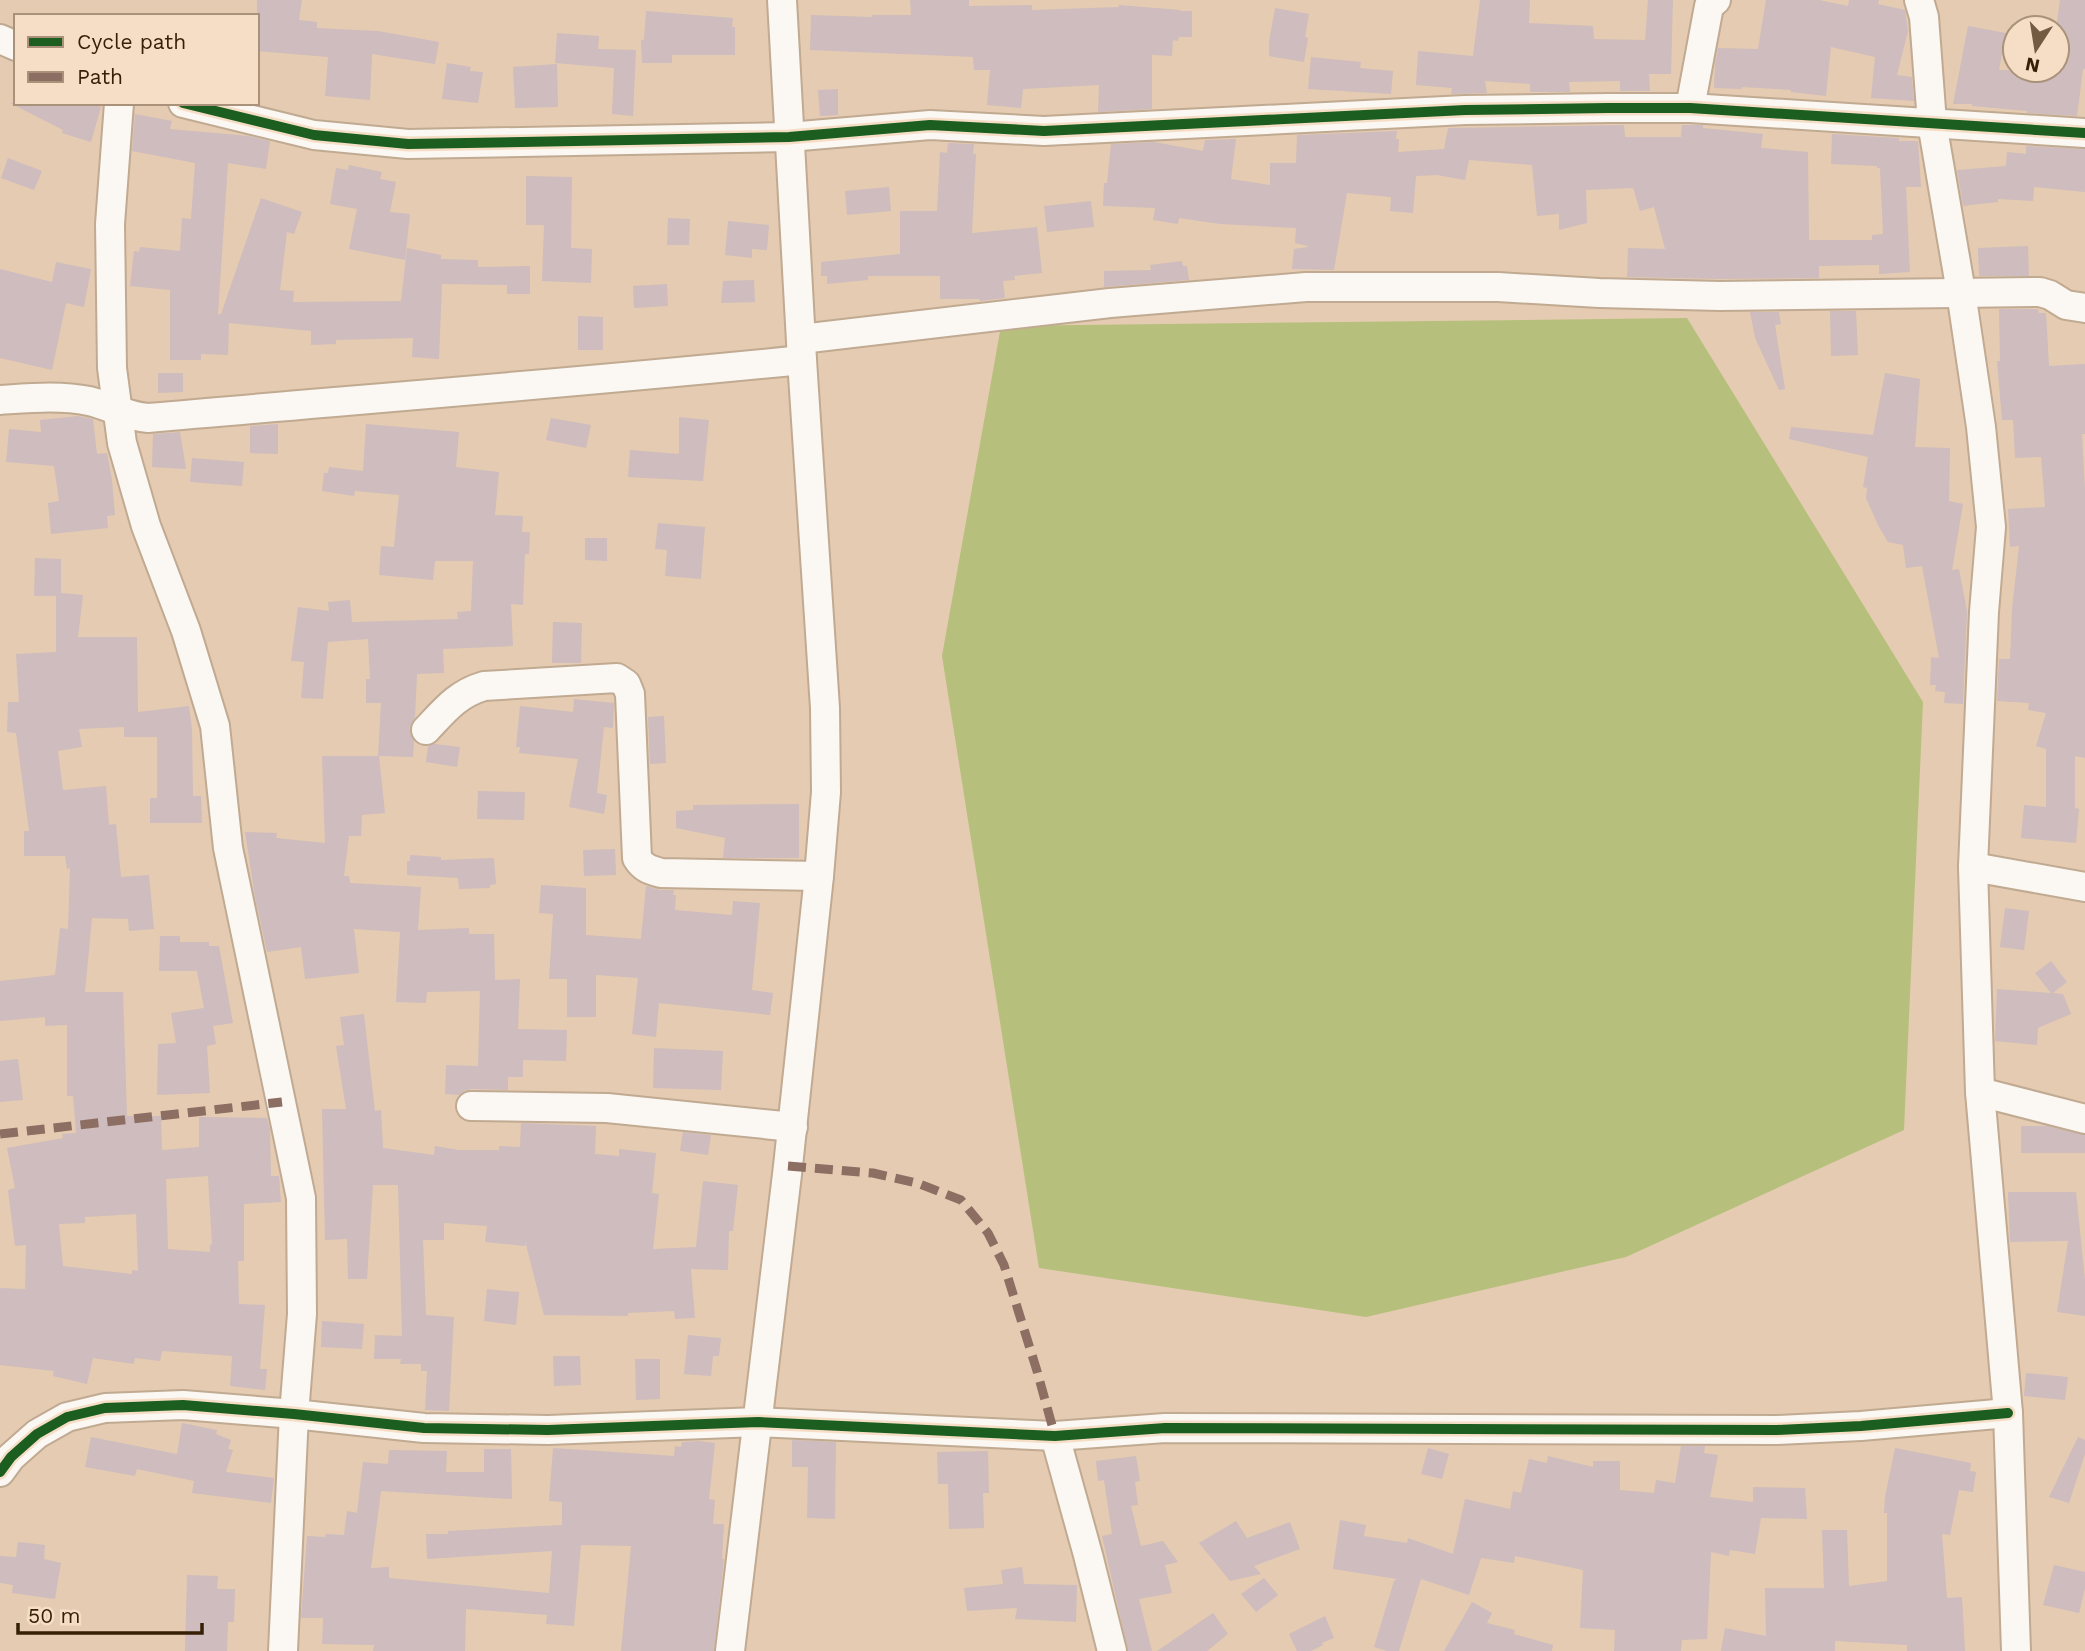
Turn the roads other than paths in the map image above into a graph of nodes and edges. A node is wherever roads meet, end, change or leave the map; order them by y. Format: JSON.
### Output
{"nodes":[{"id":1,"x":782,"y":0,"type":"edge"},
{"id":2,"x":1716,"y":0,"type":"edge"},
{"id":3,"x":1919,"y":0,"type":"edge"},
{"id":4,"x":119,"y":105,"type":"edge"},
{"id":5,"x":191,"y":105,"type":"edge"},
{"id":6,"x":1690,"y":108,"type":"junction"},
{"id":7,"x":1932,"y":122,"type":"junction"},
{"id":8,"x":2085,"y":133,"type":"edge"},
{"id":9,"x":789,"y":138,"type":"junction"},
{"id":10,"x":1961,"y":292,"type":"junction"},
{"id":11,"x":2085,"y":308,"type":"edge"},
{"id":12,"x":801,"y":350,"type":"junction"},
{"id":13,"x":0,"y":400,"type":"edge"},
{"id":14,"x":117,"y":411,"type":"junction"},
{"id":15,"x":426,"y":730,"type":"dead end"},
{"id":16,"x":1973,"y":867,"type":"junction"},
{"id":17,"x":819,"y":876,"type":"junction"},
{"id":18,"x":2085,"y":887,"type":"edge"},
{"id":19,"x":1980,"y":1092,"type":"junction"},
{"id":20,"x":471,"y":1106,"type":"dead end"},
{"id":21,"x":2085,"y":1119,"type":"edge"},
{"id":22,"x":793,"y":1126,"type":"junction"},
{"id":23,"x":2008,"y":1413,"type":"junction"},
{"id":24,"x":295,"y":1414,"type":"junction"},
{"id":25,"x":758,"y":1422,"type":"junction"},
{"id":26,"x":1055,"y":1436,"type":"junction"},
{"id":27,"x":0,"y":1472,"type":"edge"},
{"id":28,"x":283,"y":1651,"type":"edge"},
{"id":29,"x":730,"y":1651,"type":"edge"},
{"id":30,"x":1112,"y":1651,"type":"edge"},
{"id":31,"x":2016,"y":1651,"type":"edge"}],
"edges":[{"from":1,"to":9,"type":"street"},
{"from":2,"to":6,"type":"street"},
{"from":3,"to":7,"type":"street"},
{"from":4,"to":14,"type":"street"},
{"from":5,"to":9,"type":"street"},
{"from":6,"to":7,"type":"street"},
{"from":6,"to":9,"type":"street"},
{"from":7,"to":8,"type":"street"},
{"from":7,"to":10,"type":"street"},
{"from":9,"to":12,"type":"street"},
{"from":10,"to":11,"type":"street"},
{"from":10,"to":12,"type":"street"},
{"from":10,"to":16,"type":"street"},
{"from":12,"to":14,"type":"street"},
{"from":12,"to":17,"type":"street"},
{"from":13,"to":14,"type":"street"},
{"from":14,"to":24,"type":"street"},
{"from":15,"to":17,"type":"street"},
{"from":16,"to":18,"type":"street"},
{"from":16,"to":19,"type":"street"},
{"from":17,"to":22,"type":"street"},
{"from":19,"to":21,"type":"street"},
{"from":19,"to":23,"type":"street"},
{"from":20,"to":22,"type":"street"},
{"from":22,"to":25,"type":"street"},
{"from":23,"to":26,"type":"street"},
{"from":23,"to":31,"type":"street"},
{"from":24,"to":25,"type":"street"},
{"from":24,"to":27,"type":"street"},
{"from":24,"to":28,"type":"street"},
{"from":25,"to":26,"type":"street"},
{"from":25,"to":29,"type":"street"},
{"from":26,"to":30,"type":"street"}]}
